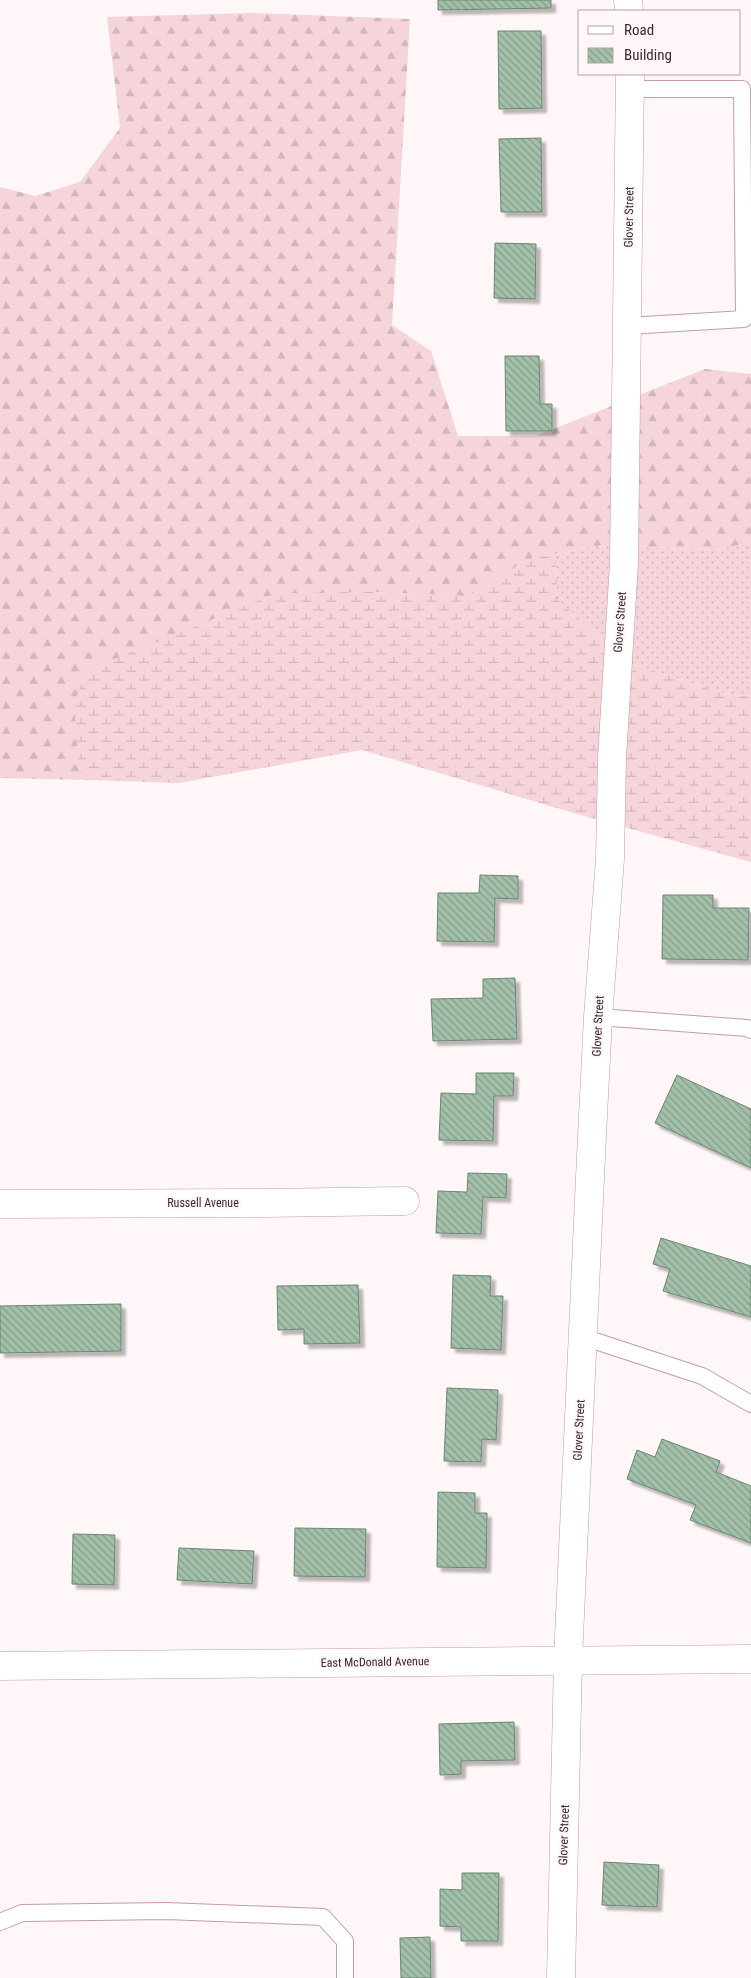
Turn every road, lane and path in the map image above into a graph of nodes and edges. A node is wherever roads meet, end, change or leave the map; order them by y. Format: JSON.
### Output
{"nodes":[{"id":1,"x":630,"y":81,"type":"edge"},
{"id":2,"x":628,"y":326,"type":"junction"},
{"id":3,"x":598,"y":1017,"type":"junction"},
{"id":4,"x":751,"y":1030,"type":"edge"},
{"id":5,"x":405,"y":1201,"type":"dead end"},
{"id":6,"x":0,"y":1204,"type":"edge"},
{"id":7,"x":583,"y":1337,"type":"junction"},
{"id":8,"x":751,"y":1404,"type":"edge"},
{"id":9,"x":568,"y":1659,"type":"junction"},
{"id":10,"x":751,"y":1659,"type":"edge"},
{"id":11,"x":0,"y":1666,"type":"edge"},
{"id":12,"x":0,"y":1922,"type":"edge"},
{"id":13,"x":345,"y":1978,"type":"edge"},
{"id":14,"x":561,"y":1978,"type":"edge"}],
"edges":[{"from":1,"to":2,"type":"street","name":"Glover Street"},
{"from":1,"to":2,"type":"lane"},
{"from":2,"to":3,"type":"street","name":"Glover Street"},
{"from":3,"to":4,"type":"lane"},
{"from":3,"to":7,"type":"street","name":"Glover Street"},
{"from":5,"to":6,"type":"street","name":"Russell Avenue"},
{"from":7,"to":8,"type":"lane"},
{"from":7,"to":9,"type":"street","name":"Glover Street"},
{"from":9,"to":10,"type":"street","name":"East McDonald Avenue"},
{"from":9,"to":11,"type":"street","name":"East McDonald Avenue"},
{"from":9,"to":14,"type":"street","name":"Glover Street"},
{"from":12,"to":13,"type":"lane"}]}
